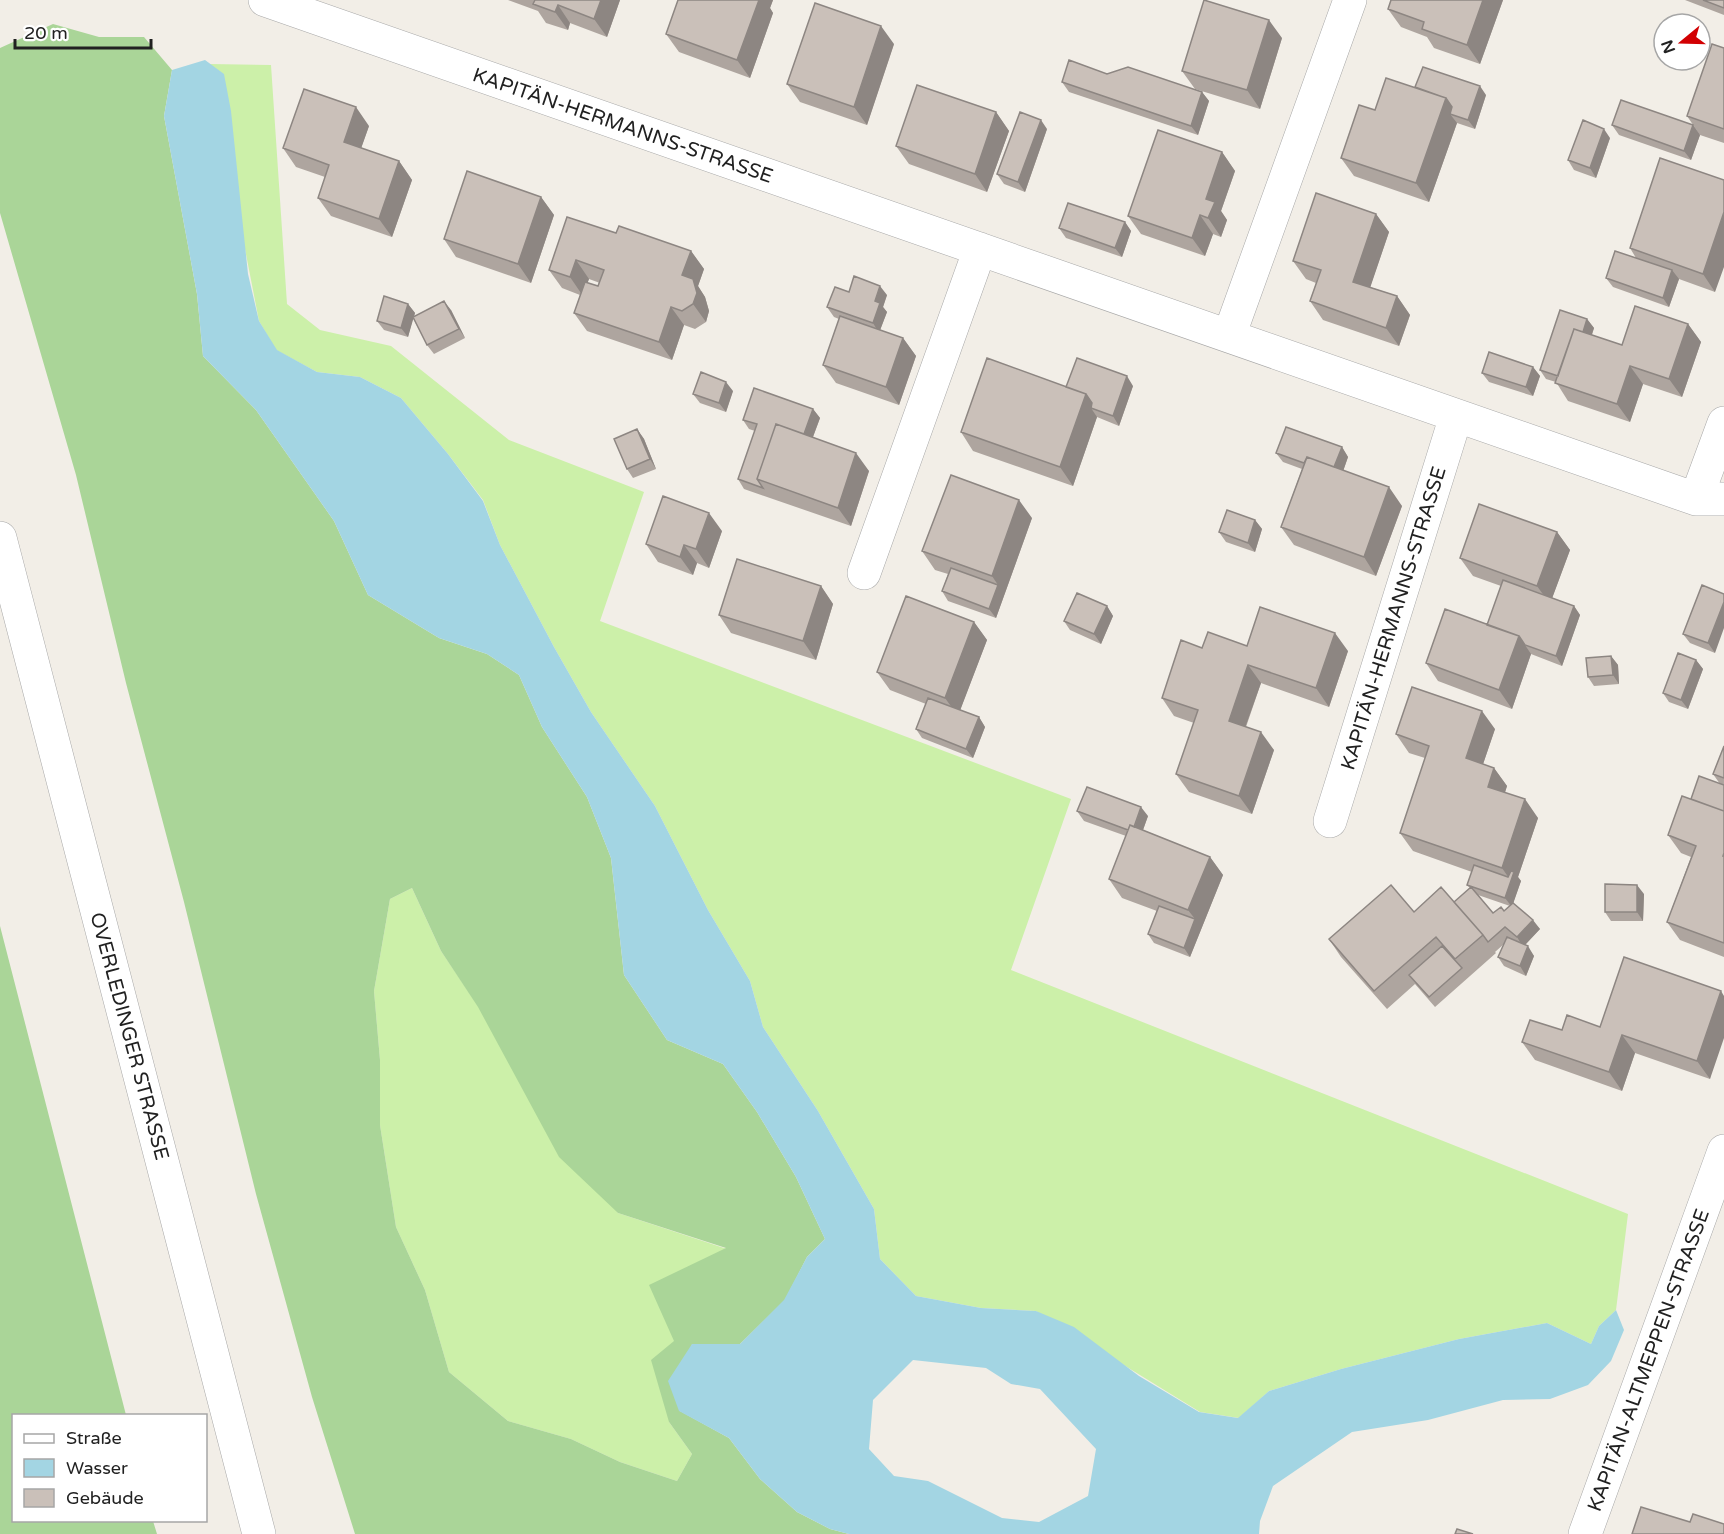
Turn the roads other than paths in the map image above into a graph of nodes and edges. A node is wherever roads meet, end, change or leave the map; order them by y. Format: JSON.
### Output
{"nodes":[{"id":1,"x":266,"y":0,"type":"edge"},
{"id":2,"x":1350,"y":0,"type":"edge"},
{"id":3,"x":980,"y":249,"type":"junction"},
{"id":4,"x":1229,"y":336,"type":"junction"},
{"id":5,"x":1456,"y":416,"type":"junction"},
{"id":6,"x":1724,"y":423,"type":"edge"},
{"id":7,"x":1710,"y":499,"type":"edge"},
{"id":8,"x":0,"y":538,"type":"edge"},
{"id":9,"x":864,"y":573,"type":"dead end"},
{"id":10,"x":1330,"y":821,"type":"dead end"},
{"id":11,"x":1724,"y":1151,"type":"edge"},
{"id":12,"x":259,"y":1534,"type":"edge"},
{"id":13,"x":1585,"y":1534,"type":"edge"}],
"edges":[{"from":1,"to":3,"type":"street","name":"KAPITÄN-HERMANNS-STRASSE"},
{"from":2,"to":4,"type":"street"},
{"from":3,"to":4,"type":"street","name":"KAPITÄN-HERMANNS-STRASSE"},
{"from":3,"to":9,"type":"street"},
{"from":4,"to":5,"type":"street","name":"KAPITÄN-HERMANNS-STRASSE"},
{"from":5,"to":7,"type":"street","name":"KAPITÄN-HERMANNS-STRASSE"},
{"from":5,"to":10,"type":"street","name":"KAPITÄN-HERMANNS-STRASSE"},
{"from":6,"to":7,"type":"street"},
{"from":8,"to":12,"type":"street","name":"OVERLEDINGER STRASSE"},
{"from":11,"to":13,"type":"street","name":"KAPITÄN-ALTMEPPEN-STRASSE"}]}
